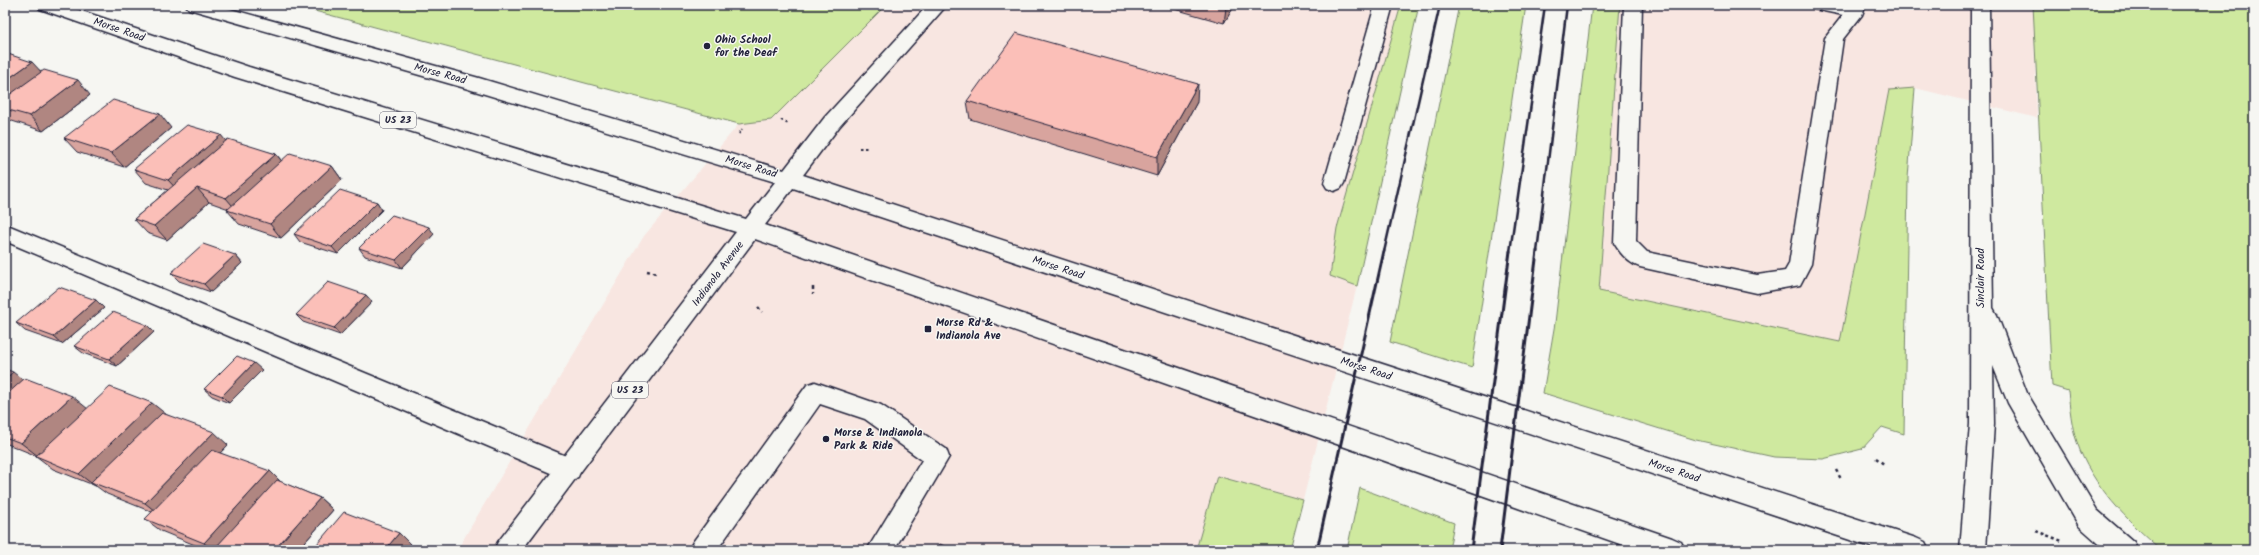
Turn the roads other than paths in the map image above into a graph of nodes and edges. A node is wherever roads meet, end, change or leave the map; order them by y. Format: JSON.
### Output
{"nodes":[{"id":1,"x":46,"y":5,"type":"edge"},
{"id":2,"x":195,"y":5,"type":"edge"},
{"id":3,"x":938,"y":5,"type":"edge"},
{"id":4,"x":1384,"y":5,"type":"edge"},
{"id":5,"x":1633,"y":5,"type":"edge"},
{"id":6,"x":1820,"y":5,"type":"edge"},
{"id":7,"x":1980,"y":5,"type":"edge"},
{"id":8,"x":1856,"y":8,"type":"edge"},
{"id":9,"x":790,"y":179,"type":"junction"},
{"id":10,"x":1334,"y":183,"type":"dead end"},
{"id":11,"x":752,"y":229,"type":"junction"},
{"id":12,"x":5,"y":232,"type":"edge"},
{"id":13,"x":1981,"y":301,"type":"junction"},
{"id":14,"x":569,"y":469,"type":"junction"},
{"id":15,"x":507,"y":550,"type":"edge"},
{"id":16,"x":702,"y":550,"type":"edge"},
{"id":17,"x":880,"y":550,"type":"edge"},
{"id":18,"x":1672,"y":550,"type":"edge"},
{"id":19,"x":1916,"y":550,"type":"edge"},
{"id":20,"x":1973,"y":550,"type":"edge"},
{"id":21,"x":2125,"y":550,"type":"edge"}],
"edges":[{"from":1,"to":11,"type":"main road","name":"Morse Road","number":"US 23"},
{"from":2,"to":9,"type":"main road","name":"Morse Road"},
{"from":3,"to":9,"type":"main road","name":"Indianola Avenue"},
{"from":4,"to":10,"type":"main road"},
{"from":5,"to":8,"type":"main road"},
{"from":6,"to":8,"type":"main road"},
{"from":7,"to":13,"type":"main road","name":"Sinclair Road"},
{"from":9,"to":11,"type":"main road","name":"Indianola Avenue","number":"US 23"},
{"from":9,"to":19,"type":"main road","name":"Morse Road"},
{"from":11,"to":14,"type":"main road","name":"Indianola Avenue","number":"US 23"},
{"from":11,"to":18,"type":"main road","name":"Morse Road"},
{"from":12,"to":14,"type":"main road"},
{"from":13,"to":20,"type":"main road","name":"Sinclair Road"},
{"from":13,"to":21,"type":"main road"},
{"from":14,"to":15,"type":"main road","name":"Indianola Avenue","number":"US 23"},
{"from":16,"to":17,"type":"main road"}]}
